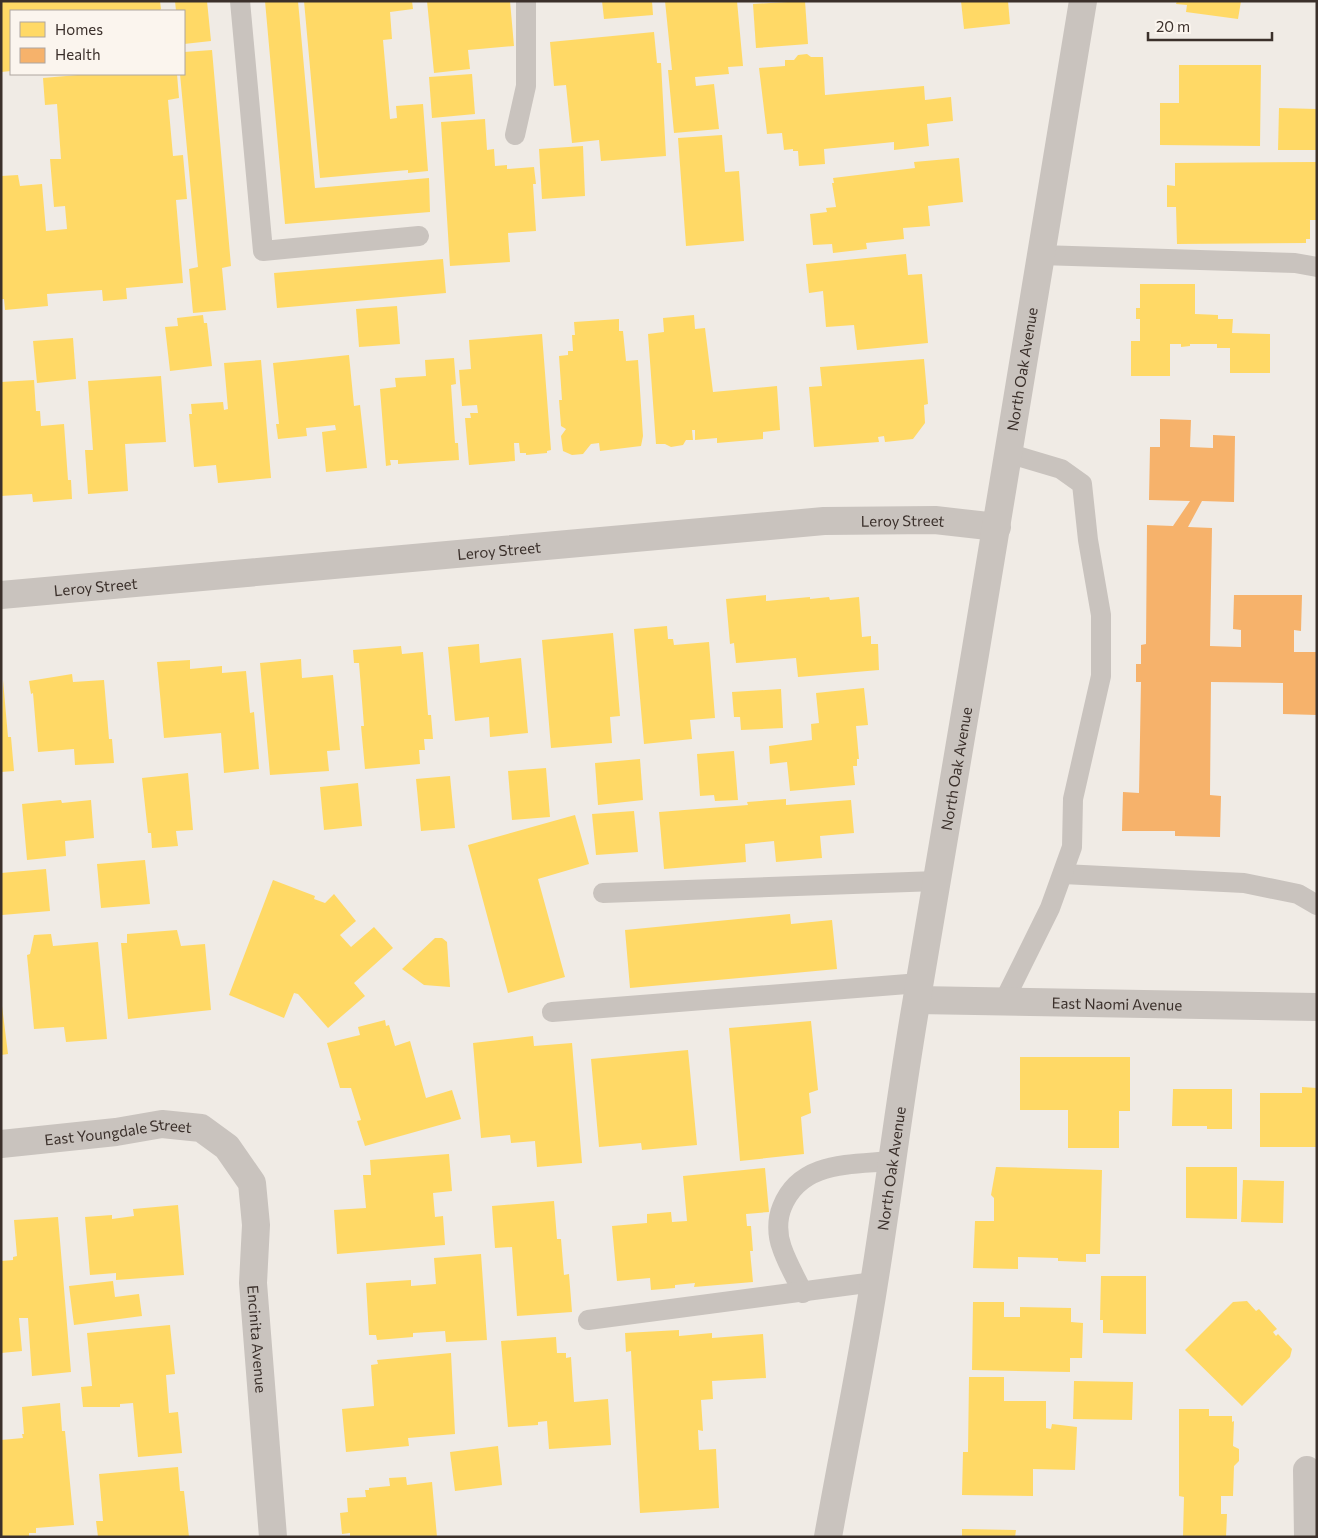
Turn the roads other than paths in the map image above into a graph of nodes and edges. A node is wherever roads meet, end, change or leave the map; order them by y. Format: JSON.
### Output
{"nodes":[{"id":1,"x":240,"y":1,"type":"edge"},
{"id":2,"x":526,"y":1,"type":"edge"},
{"id":3,"x":1083,"y":1,"type":"edge"},
{"id":4,"x":515,"y":135,"type":"dead end"},
{"id":5,"x":419,"y":236,"type":"dead end"},
{"id":6,"x":1040,"y":255,"type":"junction"},
{"id":7,"x":1317,"y":267,"type":"edge"},
{"id":8,"x":1007,"y":453,"type":"junction"},
{"id":9,"x":997,"y":526,"type":"junction"},
{"id":10,"x":1,"y":595,"type":"edge"},
{"id":11,"x":1063,"y":874,"type":"junction"},
{"id":12,"x":936,"y":881,"type":"junction"},
{"id":13,"x":603,"y":892,"type":"dead end"},
{"id":14,"x":1317,"y":905,"type":"edge"},
{"id":15,"x":919,"y":991,"type":"junction"},
{"id":16,"x":1004,"y":1002,"type":"junction"},
{"id":17,"x":1317,"y":1007,"type":"edge"},
{"id":18,"x":552,"y":1012,"type":"dead end"},
{"id":19,"x":1,"y":1144,"type":"edge"},
{"id":20,"x":228,"y":1147,"type":"joint"},
{"id":21,"x":891,"y":1161,"type":"junction"},
{"id":22,"x":874,"y":1282,"type":"junction"},
{"id":23,"x":803,"y":1293,"type":"junction"},
{"id":24,"x":588,"y":1320,"type":"dead end"},
{"id":25,"x":1307,"y":1470,"type":"dead end"},
{"id":26,"x":273,"y":1537,"type":"edge"},
{"id":27,"x":828,"y":1537,"type":"edge"},
{"id":28,"x":1308,"y":1537,"type":"edge"}],
"edges":[{"from":1,"to":5,"type":"lane"},
{"from":2,"to":4,"type":"lane"},
{"from":3,"to":6,"type":"street","name":"North Oak Avenue"},
{"from":6,"to":7,"type":"lane"},
{"from":6,"to":8,"type":"street","name":"North Oak Avenue"},
{"from":8,"to":9,"type":"street","name":"North Oak Avenue"},
{"from":8,"to":11,"type":"lane"},
{"from":9,"to":10,"type":"street","name":"Leroy Street"},
{"from":9,"to":12,"type":"street","name":"North Oak Avenue"},
{"from":11,"to":14,"type":"lane"},
{"from":11,"to":16,"type":"lane"},
{"from":12,"to":13,"type":"lane"},
{"from":12,"to":15,"type":"street","name":"North Oak Avenue"},
{"from":15,"to":16,"type":"street","name":"East Naomi Avenue"},
{"from":15,"to":18,"type":"lane"},
{"from":15,"to":21,"type":"street","name":"North Oak Avenue"},
{"from":16,"to":17,"type":"street","name":"East Naomi Avenue"},
{"from":19,"to":20,"type":"street","name":"East Youngdale Street"},
{"from":20,"to":26,"type":"street","name":"Encinita Avenue"},
{"from":21,"to":22,"type":"street","name":"North Oak Avenue"},
{"from":21,"to":23,"type":"lane"},
{"from":22,"to":23,"type":"lane"},
{"from":22,"to":27,"type":"street","name":"North Oak Avenue"},
{"from":23,"to":24,"type":"lane"},
{"from":25,"to":28,"type":"street"}]}
